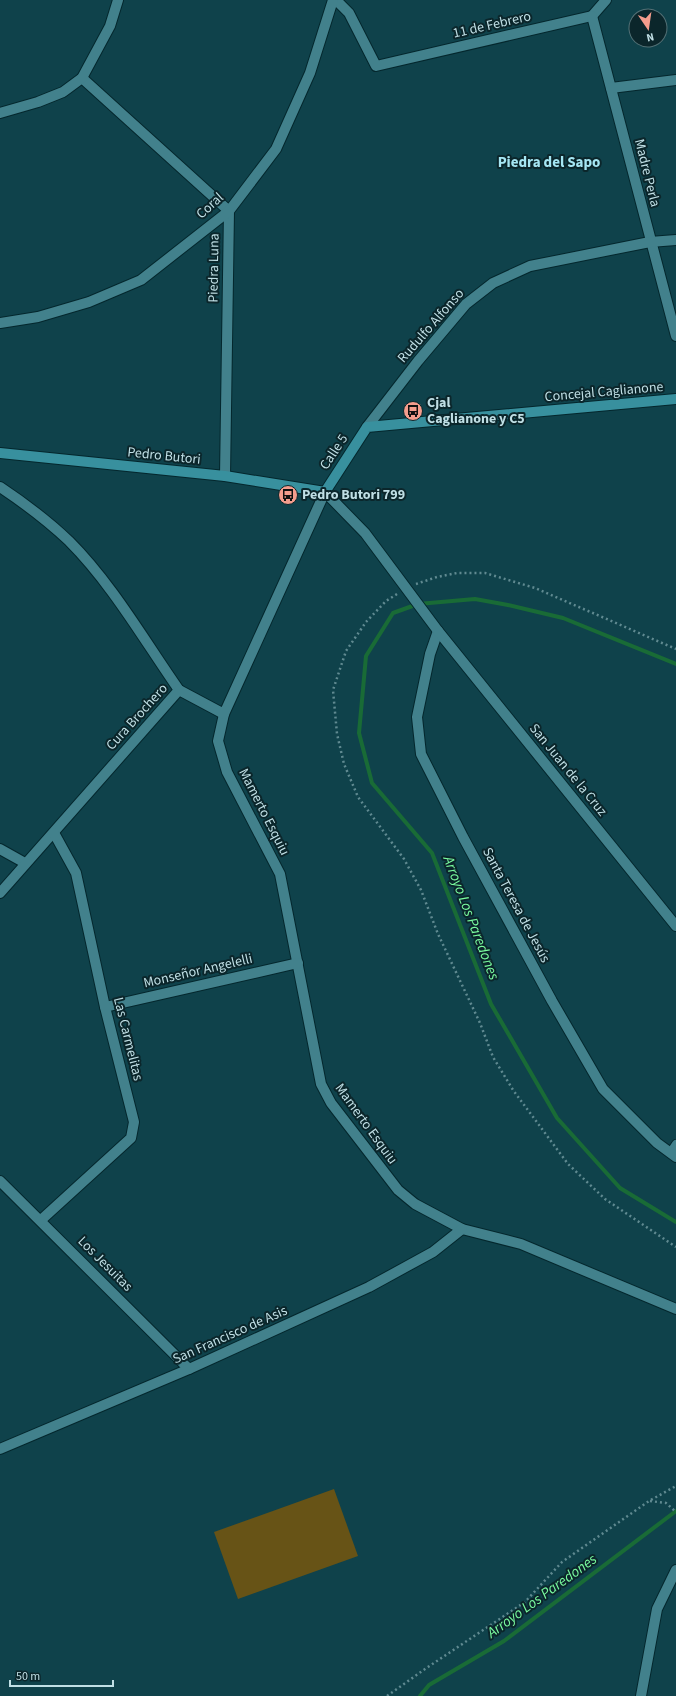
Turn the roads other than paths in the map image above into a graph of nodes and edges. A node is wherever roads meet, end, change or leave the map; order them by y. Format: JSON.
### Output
{"nodes":[{"id":1,"x":118,"y":0,"type":"edge"},
{"id":2,"x":334,"y":0,"type":"edge"},
{"id":3,"x":606,"y":0,"type":"edge"},
{"id":4,"x":592,"y":16,"type":"junction"},
{"id":5,"x":82,"y":78,"type":"junction"},
{"id":6,"x":676,"y":80,"type":"edge"},
{"id":7,"x":611,"y":88,"type":"junction"},
{"id":8,"x":0,"y":113,"type":"edge"},
{"id":9,"x":229,"y":211,"type":"junction"},
{"id":10,"x":676,"y":240,"type":"edge"},
{"id":11,"x":650,"y":242,"type":"junction"},
{"id":12,"x":0,"y":323,"type":"edge"},
{"id":13,"x":676,"y":336,"type":"edge"},
{"id":14,"x":676,"y":400,"type":"edge"},
{"id":15,"x":367,"y":427,"type":"junction"},
{"id":16,"x":0,"y":453,"type":"edge"},
{"id":17,"x":225,"y":476,"type":"junction"},
{"id":18,"x":0,"y":487,"type":"edge"},
{"id":19,"x":325,"y":492,"type":"junction"},
{"id":20,"x":438,"y":631,"type":"junction"},
{"id":21,"x":179,"y":690,"type":"junction"},
{"id":22,"x":224,"y":714,"type":"junction"},
{"id":23,"x":54,"y":833,"type":"junction"},
{"id":24,"x":0,"y":849,"type":"edge"},
{"id":25,"x":25,"y":863,"type":"junction"},
{"id":26,"x":0,"y":893,"type":"edge"},
{"id":27,"x":676,"y":926,"type":"edge"},
{"id":28,"x":298,"y":963,"type":"junction"},
{"id":29,"x":105,"y":1007,"type":"junction"},
{"id":30,"x":674,"y":1151,"type":"edge"},
{"id":31,"x":0,"y":1181,"type":"edge"},
{"id":32,"x":41,"y":1220,"type":"junction"},
{"id":33,"x":462,"y":1230,"type":"junction"},
{"id":34,"x":676,"y":1309,"type":"edge"},
{"id":35,"x":189,"y":1369,"type":"junction"},
{"id":36,"x":0,"y":1449,"type":"edge"},
{"id":37,"x":676,"y":1570,"type":"edge"},
{"id":38,"x":641,"y":1696,"type":"edge"}],
"edges":[{"from":1,"to":5,"type":"street"},
{"from":2,"to":4,"type":"street","name":"11 de Febrero"},
{"from":2,"to":9,"type":"street","name":"Coral"},
{"from":3,"to":4,"type":"street"},
{"from":4,"to":7,"type":"street","name":"Madre Perla"},
{"from":5,"to":8,"type":"street"},
{"from":5,"to":9,"type":"street"},
{"from":6,"to":7,"type":"street"},
{"from":7,"to":11,"type":"street","name":"Madre Perla"},
{"from":9,"to":12,"type":"street","name":"Coral"},
{"from":9,"to":17,"type":"street","name":"Piedra Luna"},
{"from":10,"to":11,"type":"street","name":"Rudulfo Alfonso"},
{"from":11,"to":13,"type":"street","name":"Madre Perla"},
{"from":11,"to":15,"type":"street","name":"Rudulfo Alfonso"},
{"from":14,"to":15,"type":"street","name":"Concejal Caglianone"},
{"from":15,"to":19,"type":"street","name":"Calle 5"},
{"from":16,"to":17,"type":"street","name":"Pedro Butori"},
{"from":17,"to":19,"type":"street","name":"Pedro Butori"},
{"from":18,"to":21,"type":"street"},
{"from":19,"to":20,"type":"street","name":"San Juan de la Cruz"},
{"from":19,"to":22,"type":"street"},
{"from":20,"to":27,"type":"street","name":"San Juan de la Cruz"},
{"from":20,"to":30,"type":"street","name":"Santa Teresa de Jesús"},
{"from":21,"to":22,"type":"street","name":"Cura Brochero"},
{"from":21,"to":23,"type":"street","name":"Cura Brochero"},
{"from":22,"to":28,"type":"street","name":"Mamerto Esquiu"},
{"from":23,"to":25,"type":"street","name":"Cura Brochero"},
{"from":23,"to":29,"type":"street","name":"Las Carmelitas"},
{"from":24,"to":25,"type":"street"},
{"from":25,"to":26,"type":"street","name":"Cura Brochero"},
{"from":28,"to":29,"type":"street","name":"Monseñor Angelelli"},
{"from":28,"to":33,"type":"street","name":"Mamerto Esquiu"},
{"from":29,"to":32,"type":"street","name":"Las Carmelitas"},
{"from":31,"to":32,"type":"street","name":"Los Jesuitas"},
{"from":32,"to":35,"type":"street","name":"Los Jesuitas"},
{"from":33,"to":34,"type":"street","name":"Mamerto Esquiu"},
{"from":33,"to":35,"type":"street","name":"San Francisco de Asis"},
{"from":35,"to":36,"type":"street","name":"San Francisco de Asis"},
{"from":37,"to":38,"type":"street"}]}
